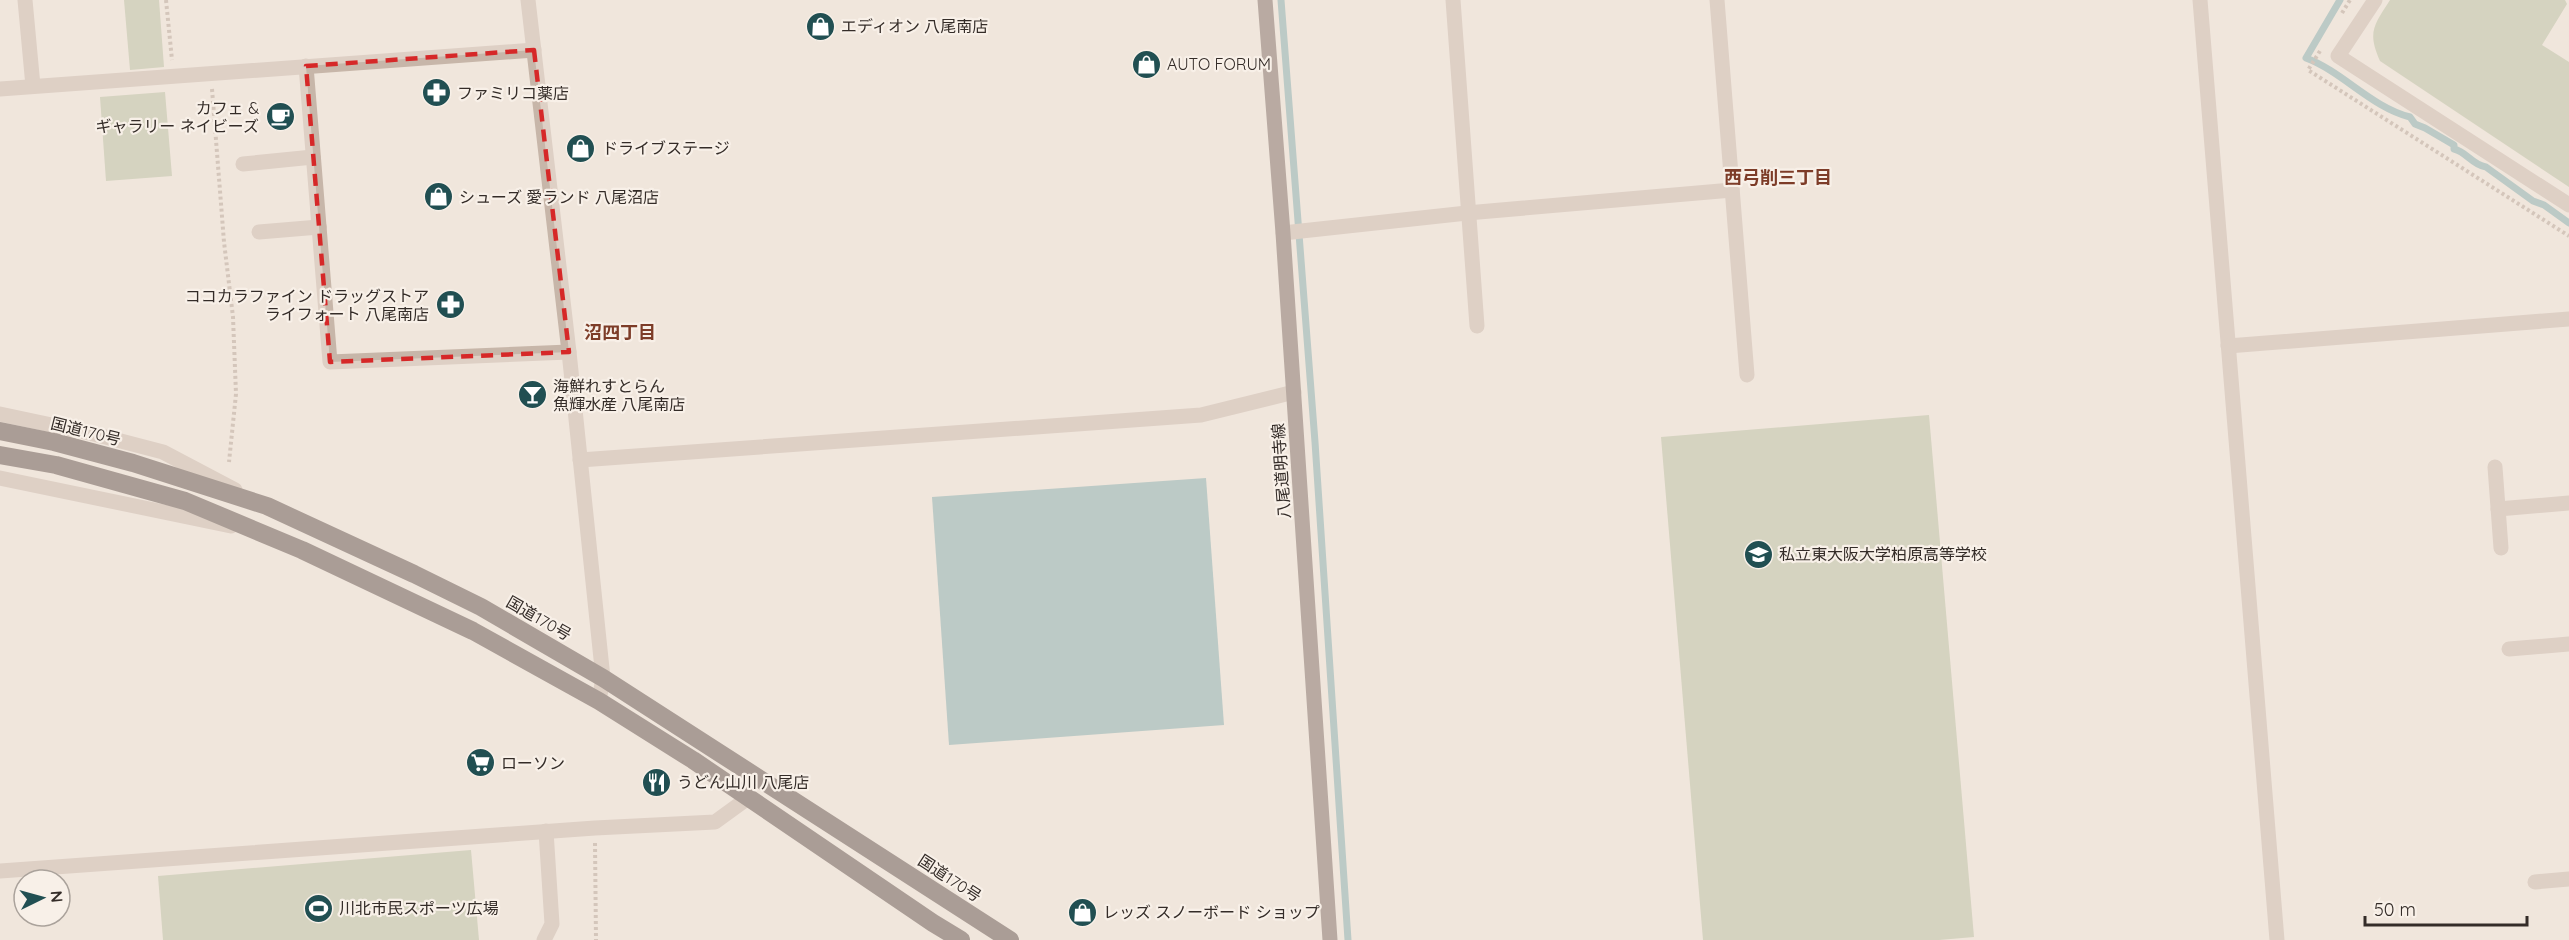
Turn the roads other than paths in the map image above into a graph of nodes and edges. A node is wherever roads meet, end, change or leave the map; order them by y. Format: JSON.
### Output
{"nodes":[{"id":1,"x":26,"y":0,"type":"edge"},
{"id":2,"x":528,"y":0,"type":"edge"},
{"id":3,"x":1265,"y":0,"type":"edge"},
{"id":4,"x":1453,"y":0,"type":"edge"},
{"id":5,"x":1717,"y":0,"type":"edge"},
{"id":6,"x":2200,"y":0,"type":"edge"},
{"id":7,"x":2375,"y":0,"type":"edge"},
{"id":8,"x":534,"y":50,"type":"junction"},
{"id":9,"x":306,"y":66,"type":"junction"},
{"id":10,"x":33,"y":86,"type":"junction"},
{"id":11,"x":0,"y":89,"type":"edge"},
{"id":12,"x":313,"y":158,"type":"junction"},
{"id":13,"x":243,"y":164,"type":"dead end"},
{"id":14,"x":1732,"y":190,"type":"junction"},
{"id":15,"x":2569,"y":205,"type":"edge"},
{"id":16,"x":1467,"y":213,"type":"junction"},
{"id":17,"x":319,"y":227,"type":"junction"},
{"id":18,"x":259,"y":232,"type":"dead end"},
{"id":19,"x":1288,"y":232,"type":"junction"},
{"id":20,"x":2569,"y":320,"type":"edge"},
{"id":21,"x":1477,"y":326,"type":"dead end"},
{"id":22,"x":2228,"y":346,"type":"junction"},
{"id":23,"x":569,"y":352,"type":"junction"},
{"id":24,"x":1747,"y":375,"type":"dead end"},
{"id":25,"x":1294,"y":393,"type":"junction"},
{"id":26,"x":0,"y":414,"type":"edge"},
{"id":27,"x":0,"y":431,"type":"edge"},
{"id":28,"x":0,"y":455,"type":"edge"},
{"id":29,"x":580,"y":460,"type":"junction"},
{"id":30,"x":2495,"y":466,"type":"dead end"},
{"id":31,"x":0,"y":478,"type":"edge"},
{"id":32,"x":2569,"y":503,"type":"edge"},
{"id":33,"x":267,"y":506,"type":"junction"},
{"id":34,"x":2498,"y":509,"type":"junction"},
{"id":35,"x":260,"y":532,"type":"junction"},
{"id":36,"x":2501,"y":548,"type":"dead end"},
{"id":37,"x":2569,"y":644,"type":"edge"},
{"id":38,"x":2509,"y":649,"type":"dead end"},
{"id":39,"x":603,"y":678,"type":"junction"},
{"id":40,"x":599,"y":700,"type":"junction"},
{"id":41,"x":748,"y":798,"type":"junction"},
{"id":42,"x":546,"y":831,"type":"junction"},
{"id":43,"x":0,"y":871,"type":"edge"},
{"id":44,"x":2569,"y":879,"type":"edge"},
{"id":45,"x":2535,"y":882,"type":"dead end"},
{"id":46,"x":544,"y":940,"type":"edge"},
{"id":47,"x":961,"y":940,"type":"edge"},
{"id":48,"x":1010,"y":940,"type":"edge"},
{"id":49,"x":1330,"y":940,"type":"edge"},
{"id":50,"x":2277,"y":940,"type":"edge"}],
"edges":[{"from":1,"to":10,"type":"street"},
{"from":2,"to":8,"type":"street"},
{"from":3,"to":19,"type":"main road","name":"八尾道明寺線"},
{"from":4,"to":16,"type":"street"},
{"from":5,"to":14,"type":"street"},
{"from":6,"to":22,"type":"street"},
{"from":7,"to":15,"type":"street"},
{"from":8,"to":9,"type":"street"},
{"from":8,"to":23,"type":"street"},
{"from":9,"to":10,"type":"street"},
{"from":9,"to":12,"type":"street"},
{"from":10,"to":11,"type":"street"},
{"from":12,"to":13,"type":"street"},
{"from":12,"to":17,"type":"street"},
{"from":14,"to":16,"type":"street"},
{"from":14,"to":24,"type":"street"},
{"from":16,"to":19,"type":"street"},
{"from":16,"to":21,"type":"street"},
{"from":17,"to":18,"type":"street"},
{"from":17,"to":23,"type":"street"},
{"from":19,"to":25,"type":"main road","name":"八尾道明寺線"},
{"from":20,"to":22,"type":"street"},
{"from":22,"to":50,"type":"street"},
{"from":23,"to":29,"type":"street"},
{"from":25,"to":29,"type":"street"},
{"from":25,"to":49,"type":"main road","name":"八尾道明寺線"},
{"from":26,"to":33,"type":"street"},
{"from":27,"to":33,"type":"highway","name":"国道170号"},
{"from":28,"to":35,"type":"highway"},
{"from":29,"to":39,"type":"street"},
{"from":30,"to":34,"type":"street"},
{"from":31,"to":35,"type":"street"},
{"from":32,"to":34,"type":"street"},
{"from":33,"to":39,"type":"highway","name":"国道170号"},
{"from":34,"to":36,"type":"street"},
{"from":35,"to":40,"type":"highway"},
{"from":37,"to":38,"type":"street"},
{"from":39,"to":40,"type":"street"},
{"from":39,"to":48,"type":"highway","name":"国道170号"},
{"from":40,"to":41,"type":"highway"},
{"from":41,"to":42,"type":"street"},
{"from":41,"to":47,"type":"highway"},
{"from":42,"to":43,"type":"street"},
{"from":42,"to":46,"type":"street"},
{"from":44,"to":45,"type":"street"}]}
